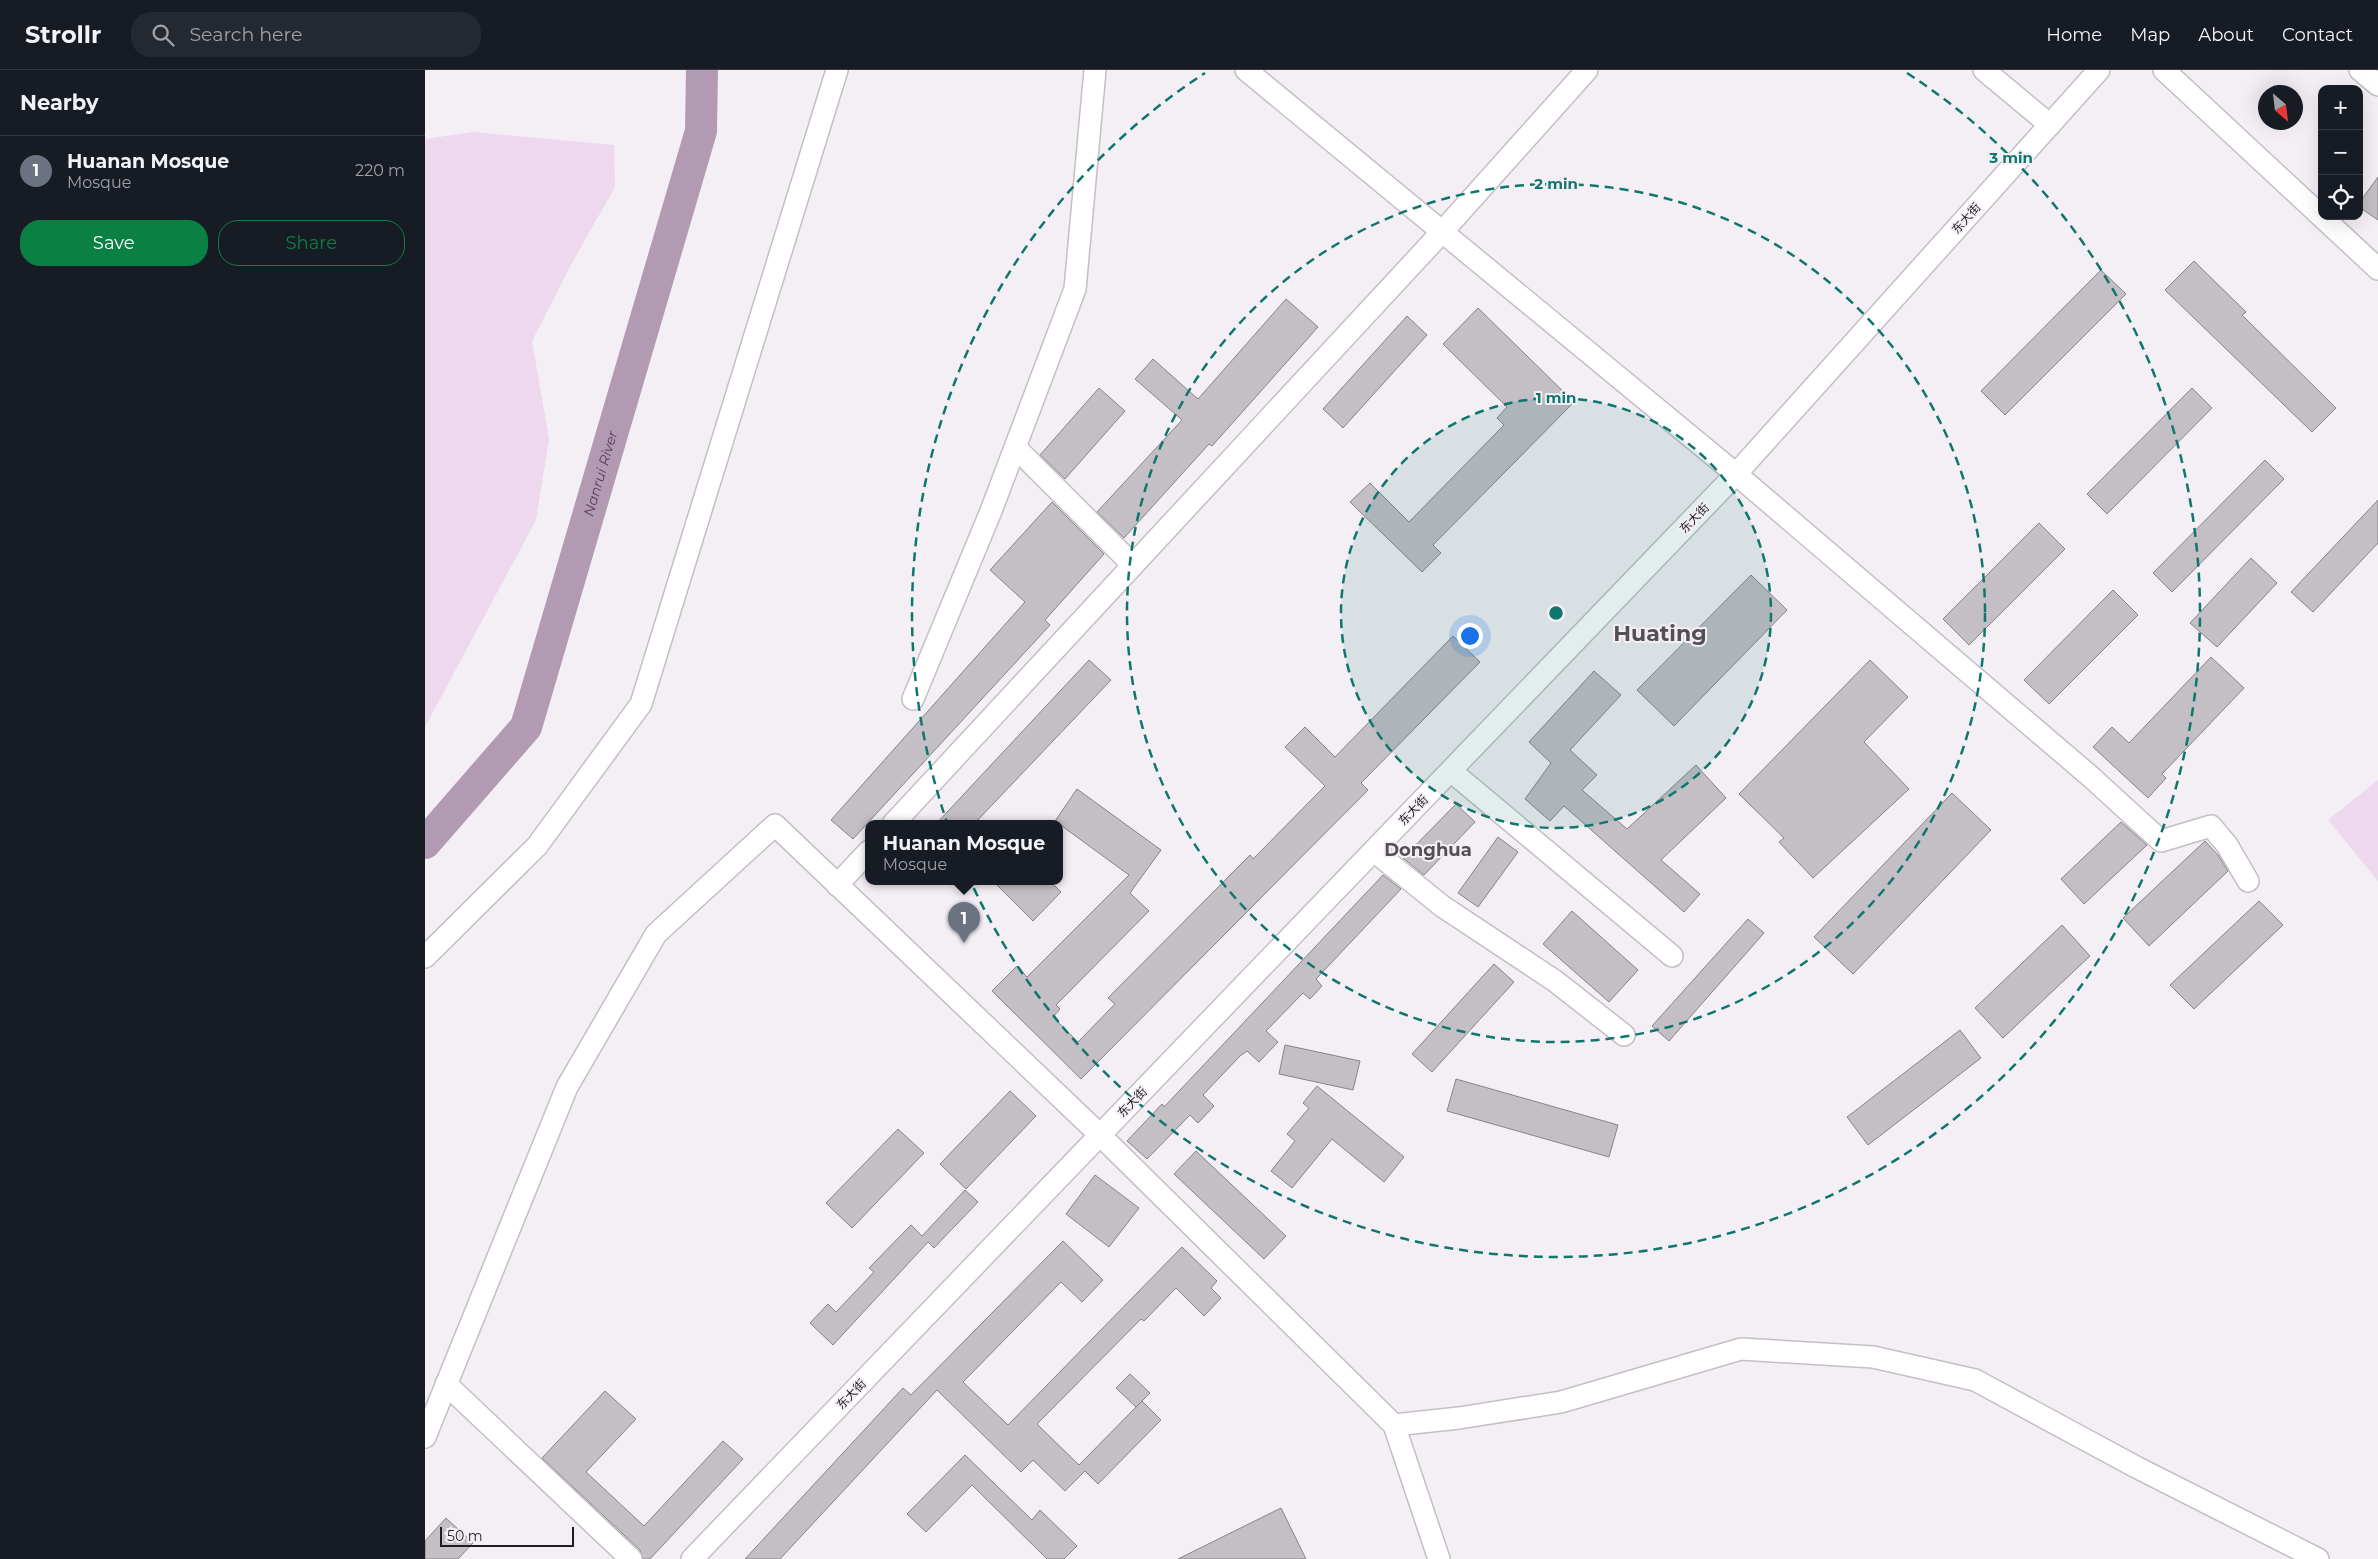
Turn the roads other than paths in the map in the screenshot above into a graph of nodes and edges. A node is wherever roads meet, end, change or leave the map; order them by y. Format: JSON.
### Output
{"nodes":[{"id":1,"x":837,"y":70,"type":"edge"},
{"id":2,"x":1095,"y":70,"type":"edge"},
{"id":3,"x":1246,"y":70,"type":"edge"},
{"id":4,"x":1587,"y":70,"type":"edge"},
{"id":5,"x":1984,"y":70,"type":"edge"},
{"id":6,"x":2099,"y":70,"type":"edge"},
{"id":7,"x":2163,"y":70,"type":"edge"},
{"id":8,"x":2360,"y":70,"type":"edge"},
{"id":9,"x":2378,"y":85,"type":"edge"},
{"id":10,"x":2050,"y":125,"type":"junction"},
{"id":11,"x":1442,"y":232,"type":"junction"},
{"id":12,"x":2378,"y":269,"type":"edge"},
{"id":13,"x":1015,"y":448,"type":"junction"},
{"id":14,"x":1736,"y":474,"type":"junction"},
{"id":15,"x":1133,"y":565,"type":"junction"},
{"id":16,"x":913,"y":699,"type":"dead end"},
{"id":17,"x":1451,"y":771,"type":"junction"},
{"id":18,"x":897,"y":820,"type":"edge"},
{"id":19,"x":1374,"y":851,"type":"junction"},
{"id":20,"x":865,"y":854,"type":"edge"},
{"id":21,"x":2248,"y":881,"type":"dead end"},
{"id":22,"x":837,"y":885,"type":"junction"},
{"id":23,"x":1672,"y":956,"type":"dead end"},
{"id":24,"x":425,"y":957,"type":"edge"},
{"id":25,"x":1624,"y":1034,"type":"dead end"},
{"id":26,"x":1100,"y":1135,"type":"junction"},
{"id":27,"x":446,"y":1384,"type":"junction"},
{"id":28,"x":1394,"y":1424,"type":"junction"},
{"id":29,"x":425,"y":1437,"type":"edge"},
{"id":30,"x":631,"y":1559,"type":"edge"},
{"id":31,"x":692,"y":1559,"type":"edge"},
{"id":32,"x":1439,"y":1559,"type":"edge"},
{"id":33,"x":2318,"y":1559,"type":"edge"}],
"edges":[{"from":1,"to":24,"type":"street"},
{"from":2,"to":13,"type":"street"},
{"from":3,"to":11,"type":"street"},
{"from":4,"to":11,"type":"street"},
{"from":5,"to":10,"type":"street"},
{"from":6,"to":10,"type":"street","name":"东大街"},
{"from":7,"to":12,"type":"street"},
{"from":8,"to":9,"type":"street"},
{"from":10,"to":14,"type":"street","name":"东大街"},
{"from":11,"to":14,"type":"street"},
{"from":11,"to":15,"type":"street"},
{"from":13,"to":15,"type":"street"},
{"from":13,"to":16,"type":"street"},
{"from":14,"to":17,"type":"street","name":"东大街"},
{"from":14,"to":21,"type":"street"},
{"from":15,"to":18,"type":"street"},
{"from":17,"to":19,"type":"street","name":"东大街"},
{"from":17,"to":23,"type":"street"},
{"from":19,"to":25,"type":"street"},
{"from":19,"to":26,"type":"street","name":"东大街"},
{"from":20,"to":22,"type":"street"},
{"from":22,"to":26,"type":"street"},
{"from":22,"to":27,"type":"street"},
{"from":26,"to":28,"type":"street"},
{"from":26,"to":31,"type":"street","name":"东大街"},
{"from":27,"to":29,"type":"street"},
{"from":27,"to":30,"type":"street"},
{"from":28,"to":32,"type":"street"},
{"from":28,"to":33,"type":"street"}]}
